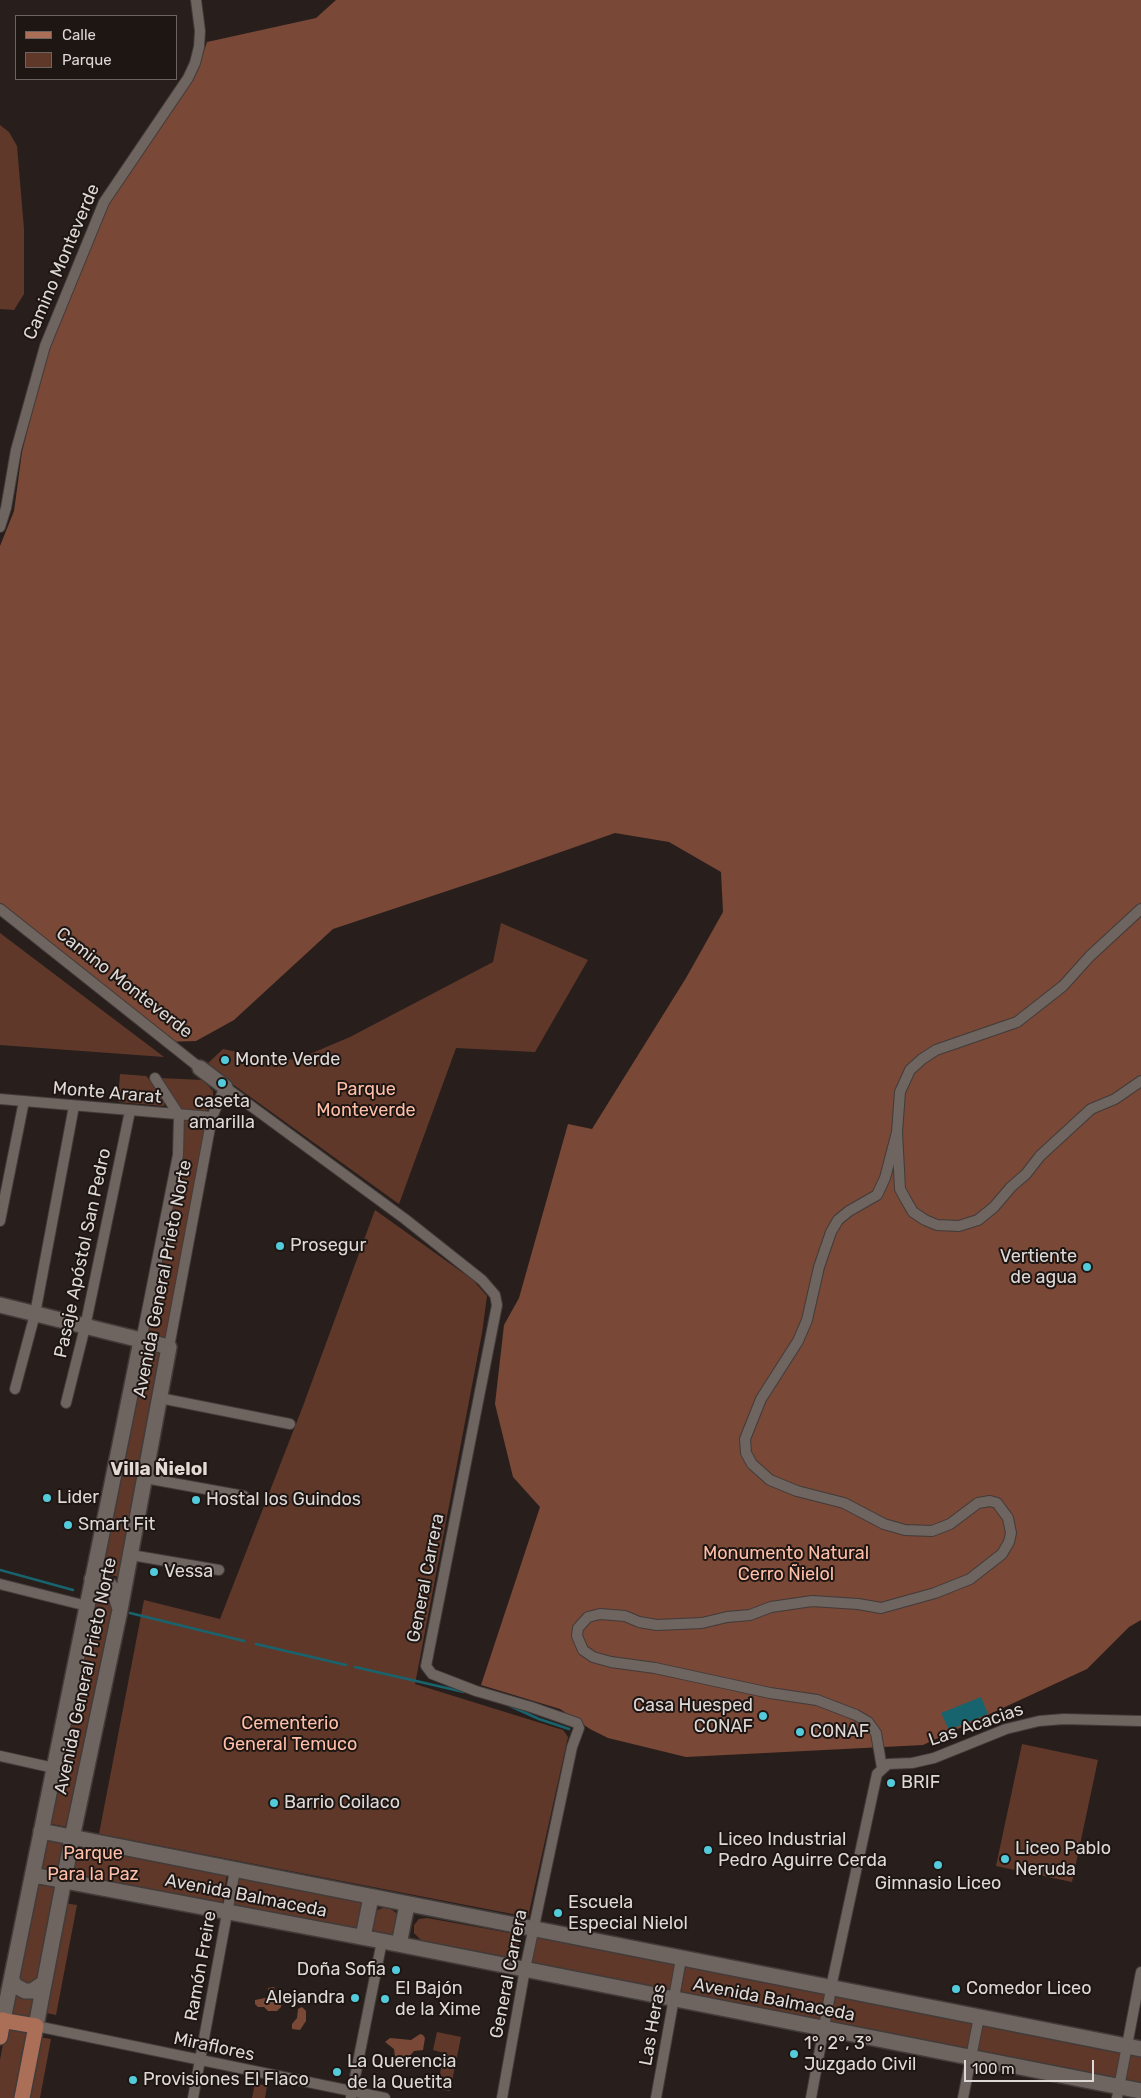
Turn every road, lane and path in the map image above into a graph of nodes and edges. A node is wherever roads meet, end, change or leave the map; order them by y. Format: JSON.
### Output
{"nodes":[{"id":1,"x":196,"y":0,"type":"edge"},
{"id":2,"x":0,"y":527,"type":"edge"},
{"id":3,"x":1141,"y":908,"type":"edge"},
{"id":4,"x":0,"y":909,"type":"edge"},
{"id":5,"x":200,"y":1068,"type":"joint"},
{"id":6,"x":155,"y":1078,"type":"dead end"},
{"id":7,"x":1141,"y":1081,"type":"edge"},
{"id":8,"x":225,"y":1087,"type":"junction"},
{"id":9,"x":0,"y":1099,"type":"edge"},
{"id":10,"x":24,"y":1101,"type":"junction"},
{"id":11,"x":74,"y":1106,"type":"junction"},
{"id":12,"x":130,"y":1111,"type":"junction"},
{"id":13,"x":179,"y":1115,"type":"junction"},
{"id":14,"x":212,"y":1117,"type":"junction"},
{"id":15,"x":897,"y":1132,"type":"junction"},
{"id":16,"x":0,"y":1221,"type":"edge"},
{"id":17,"x":0,"y":1305,"type":"edge"},
{"id":18,"x":35,"y":1314,"type":"junction"},
{"id":19,"x":85,"y":1327,"type":"junction"},
{"id":20,"x":141,"y":1342,"type":"junction"},
{"id":21,"x":169,"y":1347,"type":"junction"},
{"id":22,"x":14,"y":1389,"type":"dead end"},
{"id":23,"x":160,"y":1398,"type":"junction"},
{"id":24,"x":66,"y":1402,"type":"dead end"},
{"id":25,"x":290,"y":1424,"type":"dead end"},
{"id":26,"x":145,"y":1478,"type":"junction"},
{"id":27,"x":244,"y":1496,"type":"dead end"},
{"id":28,"x":131,"y":1555,"type":"junction"},
{"id":29,"x":219,"y":1570,"type":"dead end"},
{"id":30,"x":92,"y":1579,"type":"junction"},
{"id":31,"x":0,"y":1584,"type":"edge"},
{"id":32,"x":87,"y":1606,"type":"junction"},
{"id":33,"x":120,"y":1610,"type":"junction"},
{"id":34,"x":1141,"y":1721,"type":"edge"},
{"id":35,"x":0,"y":1756,"type":"edge"},
{"id":36,"x":54,"y":1768,"type":"junction"},
{"id":37,"x":882,"y":1768,"type":"junction"},
{"id":38,"x":42,"y":1832,"type":"junction"},
{"id":39,"x":72,"y":1838,"type":"junction"},
{"id":40,"x":235,"y":1870,"type":"junction"},
{"id":41,"x":33,"y":1875,"type":"junction"},
{"id":42,"x":64,"y":1881,"type":"junction"},
{"id":43,"x":371,"y":1897,"type":"junction"},
{"id":44,"x":407,"y":1904,"type":"junction"},
{"id":45,"x":228,"y":1912,"type":"junction"},
{"id":46,"x":534,"y":1929,"type":"junction"},
{"id":47,"x":363,"y":1937,"type":"junction"},
{"id":48,"x":382,"y":1941,"type":"junction"},
{"id":49,"x":399,"y":1944,"type":"junction"},
{"id":50,"x":682,"y":1958,"type":"junction"},
{"id":51,"x":525,"y":1969,"type":"junction"},
{"id":52,"x":1141,"y":1972,"type":"edge"},
{"id":53,"x":44,"y":1983,"type":"junction"},
{"id":54,"x":7,"y":1985,"type":"edge"},
{"id":55,"x":832,"y":1988,"type":"junction"},
{"id":56,"x":674,"y":1999,"type":"junction"},
{"id":57,"x":979,"y":2017,"type":"junction"},
{"id":58,"x":2,"y":2020,"type":"edge"},
{"id":59,"x":36,"y":2026,"type":"junction"},
{"id":60,"x":824,"y":2029,"type":"junction"},
{"id":61,"x":0,"y":2036,"type":"edge"},
{"id":62,"x":1134,"y":2048,"type":"edge"},
{"id":63,"x":971,"y":2058,"type":"junction"},
{"id":64,"x":200,"y":2061,"type":"junction"},
{"id":65,"x":1141,"y":2091,"type":"edge"},
{"id":66,"x":1118,"y":2093,"type":"edge"},
{"id":67,"x":351,"y":2095,"type":"edge"},
{"id":68,"x":22,"y":2098,"type":"edge"},
{"id":69,"x":193,"y":2098,"type":"edge"},
{"id":70,"x":385,"y":2098,"type":"edge"},
{"id":71,"x":502,"y":2098,"type":"edge"},
{"id":72,"x":656,"y":2098,"type":"edge"},
{"id":73,"x":811,"y":2098,"type":"edge"},
{"id":74,"x":963,"y":2098,"type":"edge"}],
"edges":[{"from":1,"to":2,"type":"street","name":"Camino Monteverde"},
{"from":3,"to":15,"type":"street"},
{"from":4,"to":5,"type":"street","name":"Camino Monteverde"},
{"from":5,"to":8,"type":"main road","name":"Camino Monteverde"},
{"from":6,"to":13,"type":"street"},
{"from":7,"to":15,"type":"street"},
{"from":8,"to":14,"type":"street","name":"Avenida General Prieto Norte"},
{"from":8,"to":46,"type":"street","name":"General Carrera"},
{"from":9,"to":10,"type":"street","name":"Monte Ararat"},
{"from":10,"to":11,"type":"street","name":"Monte Ararat"},
{"from":10,"to":16,"type":"street"},
{"from":11,"to":12,"type":"street","name":"Monte Ararat"},
{"from":11,"to":18,"type":"street"},
{"from":12,"to":13,"type":"street","name":"Monte Ararat"},
{"from":12,"to":19,"type":"street","name":"Pasaje Apóstol San Pedro"},
{"from":13,"to":14,"type":"street","name":"Monte Ararat"},
{"from":13,"to":20,"type":"street","name":"Avenida General Prieto Norte"},
{"from":14,"to":21,"type":"street","name":"Avenida General Prieto Norte"},
{"from":15,"to":37,"type":"street"},
{"from":17,"to":18,"type":"main road"},
{"from":18,"to":19,"type":"main road"},
{"from":18,"to":22,"type":"street"},
{"from":19,"to":20,"type":"main road"},
{"from":19,"to":24,"type":"street","name":"Pasaje Apóstol San Pedro"},
{"from":20,"to":21,"type":"main road"},
{"from":20,"to":30,"type":"main road","name":"Avenida General Prieto Norte"},
{"from":21,"to":23,"type":"main road","name":"Avenida General Prieto Norte"},
{"from":23,"to":25,"type":"street"},
{"from":23,"to":26,"type":"main road","name":"Avenida General Prieto Norte"},
{"from":26,"to":27,"type":"street"},
{"from":26,"to":28,"type":"main road","name":"Avenida General Prieto Norte"},
{"from":28,"to":29,"type":"street"},
{"from":28,"to":33,"type":"main road","name":"Avenida General Prieto Norte"},
{"from":30,"to":32,"type":"main road","name":"Avenida General Prieto Norte"},
{"from":30,"to":33,"type":"main road"},
{"from":31,"to":32,"type":"street"},
{"from":32,"to":36,"type":"main road","name":"Avenida General Prieto Norte"},
{"from":33,"to":39,"type":"main road","name":"Avenida General Prieto Norte"},
{"from":34,"to":37,"type":"street","name":"Las Acacias"},
{"from":35,"to":36,"type":"street"},
{"from":36,"to":38,"type":"main road","name":"Avenida General Prieto Norte"},
{"from":37,"to":55,"type":"street"},
{"from":38,"to":39,"type":"main road","name":"Avenida Balmaceda"},
{"from":38,"to":41,"type":"main road","name":"Avenida General Prieto Norte"},
{"from":39,"to":40,"type":"main road","name":"Avenida Balmaceda"},
{"from":39,"to":42,"type":"main road","name":"Avenida General Prieto Norte"},
{"from":40,"to":43,"type":"main road","name":"Avenida Balmaceda"},
{"from":40,"to":45,"type":"street","name":"Ramón Freire"},
{"from":41,"to":42,"type":"main road","name":"Avenida Balmaceda"},
{"from":41,"to":54,"type":"main road","name":"Avenida General Prieto Norte"},
{"from":42,"to":45,"type":"main road","name":"Avenida Balmaceda"},
{"from":42,"to":53,"type":"main road","name":"Avenida General Prieto Norte"},
{"from":43,"to":44,"type":"main road","name":"Avenida Balmaceda"},
{"from":43,"to":47,"type":"main road"},
{"from":44,"to":46,"type":"main road","name":"Avenida Balmaceda"},
{"from":44,"to":49,"type":"main road"},
{"from":45,"to":47,"type":"main road","name":"Avenida Balmaceda"},
{"from":45,"to":64,"type":"street","name":"Ramón Freire"},
{"from":46,"to":50,"type":"main road","name":"Avenida Balmaceda"},
{"from":46,"to":51,"type":"street","name":"General Carrera"},
{"from":47,"to":48,"type":"main road","name":"Avenida Balmaceda"},
{"from":48,"to":49,"type":"main road","name":"Avenida Balmaceda"},
{"from":48,"to":67,"type":"street"},
{"from":49,"to":51,"type":"main road","name":"Avenida Balmaceda"},
{"from":50,"to":55,"type":"main road","name":"Avenida Balmaceda"},
{"from":50,"to":56,"type":"street","name":"Las Heras"},
{"from":51,"to":56,"type":"main road","name":"Avenida Balmaceda"},
{"from":51,"to":71,"type":"street","name":"General Carrera"},
{"from":52,"to":62,"type":"street"},
{"from":53,"to":54,"type":"main road"},
{"from":53,"to":59,"type":"main road","name":"Avenida General Prieto Norte"},
{"from":54,"to":58,"type":"main road","name":"Avenida General Prieto Norte"},
{"from":55,"to":57,"type":"main road","name":"Avenida Balmaceda"},
{"from":55,"to":60,"type":"street"},
{"from":56,"to":60,"type":"main road","name":"Avenida Balmaceda"},
{"from":56,"to":72,"type":"street","name":"Las Heras"},
{"from":57,"to":62,"type":"main road","name":"Avenida Balmaceda"},
{"from":57,"to":63,"type":"street"},
{"from":58,"to":59,"type":"main road"},
{"from":58,"to":61,"type":"main road","name":"Avenida General Prieto Norte"},
{"from":59,"to":64,"type":"street","name":"Miraflores"},
{"from":59,"to":68,"type":"main road","name":"Avenida General Prieto Norte"},
{"from":60,"to":63,"type":"main road","name":"Avenida Balmaceda"},
{"from":60,"to":73,"type":"street"},
{"from":62,"to":66,"type":"street"},
{"from":63,"to":66,"type":"main road","name":"Avenida Balmaceda"},
{"from":63,"to":74,"type":"street"},
{"from":64,"to":67,"type":"street","name":"Miraflores"},
{"from":64,"to":69,"type":"street","name":"Ramón Freire"},
{"from":65,"to":66,"type":"main road","name":"Avenida Balmaceda"},
{"from":67,"to":70,"type":"street","name":"Miraflores"}]}
